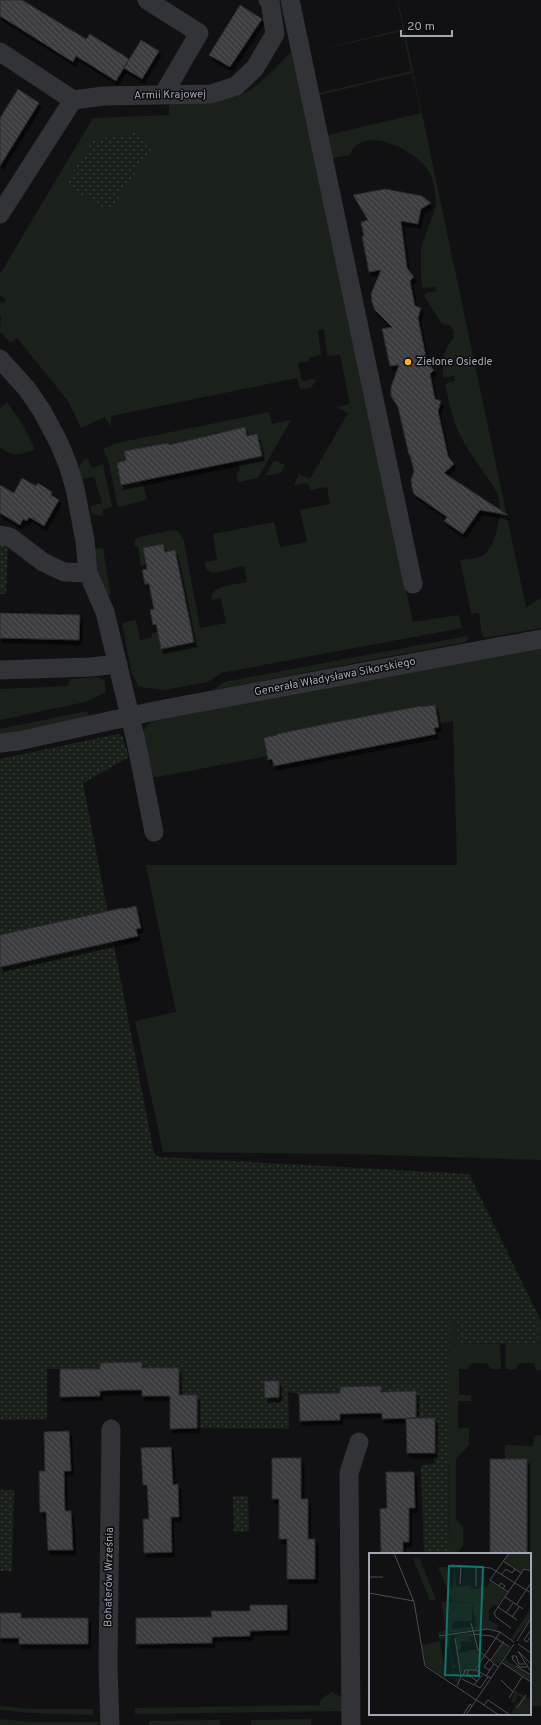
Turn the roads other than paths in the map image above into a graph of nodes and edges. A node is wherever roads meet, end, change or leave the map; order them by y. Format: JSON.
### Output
{"nodes":[{"id":1,"x":147,"y":0,"type":"edge"},
{"id":2,"x":268,"y":0,"type":"edge"},
{"id":3,"x":290,"y":0,"type":"edge"},
{"id":4,"x":0,"y":52,"type":"edge"},
{"id":5,"x":163,"y":95,"type":"junction"},
{"id":6,"x":73,"y":100,"type":"junction"},
{"id":7,"x":0,"y":214,"type":"edge"},
{"id":8,"x":0,"y":359,"type":"edge"},
{"id":9,"x":0,"y":535,"type":"edge"},
{"id":10,"x":88,"y":573,"type":"junction"},
{"id":11,"x":413,"y":584,"type":"dead end"},
{"id":12,"x":541,"y":639,"type":"edge"},
{"id":13,"x":118,"y":664,"type":"junction"},
{"id":14,"x":0,"y":670,"type":"edge"},
{"id":15,"x":130,"y":716,"type":"junction"},
{"id":16,"x":0,"y":744,"type":"edge"},
{"id":17,"x":154,"y":832,"type":"dead end"},
{"id":18,"x":111,"y":1429,"type":"dead end"},
{"id":19,"x":359,"y":1442,"type":"dead end"},
{"id":20,"x":110,"y":1725,"type":"edge"},
{"id":21,"x":351,"y":1725,"type":"edge"}],
"edges":[{"from":1,"to":5,"type":"street"},
{"from":2,"to":5,"type":"street","name":"Armii Krajowej"},
{"from":3,"to":11,"type":"street"},
{"from":4,"to":6,"type":"street"},
{"from":5,"to":6,"type":"street","name":"Armii Krajowej"},
{"from":6,"to":7,"type":"street"},
{"from":8,"to":10,"type":"street"},
{"from":9,"to":10,"type":"street"},
{"from":10,"to":13,"type":"street"},
{"from":12,"to":15,"type":"street","name":"Generała Władysława Sikorskiego"},
{"from":13,"to":14,"type":"street"},
{"from":13,"to":15,"type":"street"},
{"from":15,"to":16,"type":"street","name":"Generała Władysława Sikorskiego"},
{"from":15,"to":17,"type":"street"},
{"from":18,"to":20,"type":"street","name":"Bohaterów Września"},
{"from":19,"to":21,"type":"street"}]}
